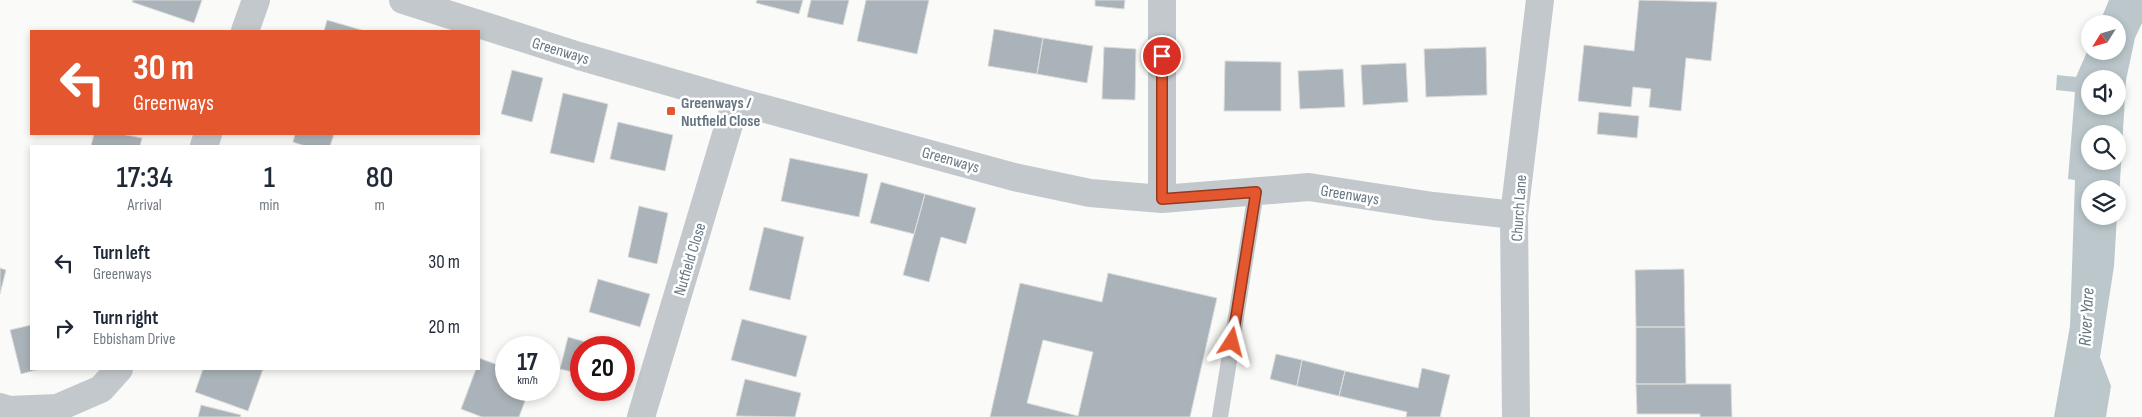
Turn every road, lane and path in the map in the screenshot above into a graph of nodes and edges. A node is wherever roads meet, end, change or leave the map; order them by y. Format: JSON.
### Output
{"nodes":[{"id":1,"x":256,"y":0,"type":"edge"},
{"id":2,"x":403,"y":0,"type":"edge"},
{"id":3,"x":1162,"y":0,"type":"edge"},
{"id":4,"x":1540,"y":0,"type":"edge"},
{"id":5,"x":245,"y":30,"type":"edge"},
{"id":6,"x":736,"y":101,"type":"junction"},
{"id":7,"x":1256,"y":192,"type":"junction"},
{"id":8,"x":1162,"y":199,"type":"junction"},
{"id":9,"x":1514,"y":214,"type":"junction"},
{"id":10,"x":118,"y":370,"type":"edge"},
{"id":11,"x":0,"y":407,"type":"edge"},
{"id":12,"x":641,"y":417,"type":"edge"},
{"id":13,"x":1220,"y":417,"type":"edge"},
{"id":14,"x":1516,"y":417,"type":"edge"}],
"edges":[{"from":1,"to":5,"type":"street"},
{"from":2,"to":6,"type":"street","name":"Greenways"},
{"from":3,"to":8,"type":"street"},
{"from":4,"to":9,"type":"street","name":"Church Lane"},
{"from":6,"to":8,"type":"street","name":"Greenways"},
{"from":6,"to":12,"type":"street","name":"Nutfield Close"},
{"from":7,"to":8,"type":"street","name":"Greenways"},
{"from":7,"to":9,"type":"street","name":"Greenways"},
{"from":7,"to":13,"type":"lane"},
{"from":9,"to":14,"type":"street","name":"Church Lane"},
{"from":10,"to":11,"type":"street"}]}
